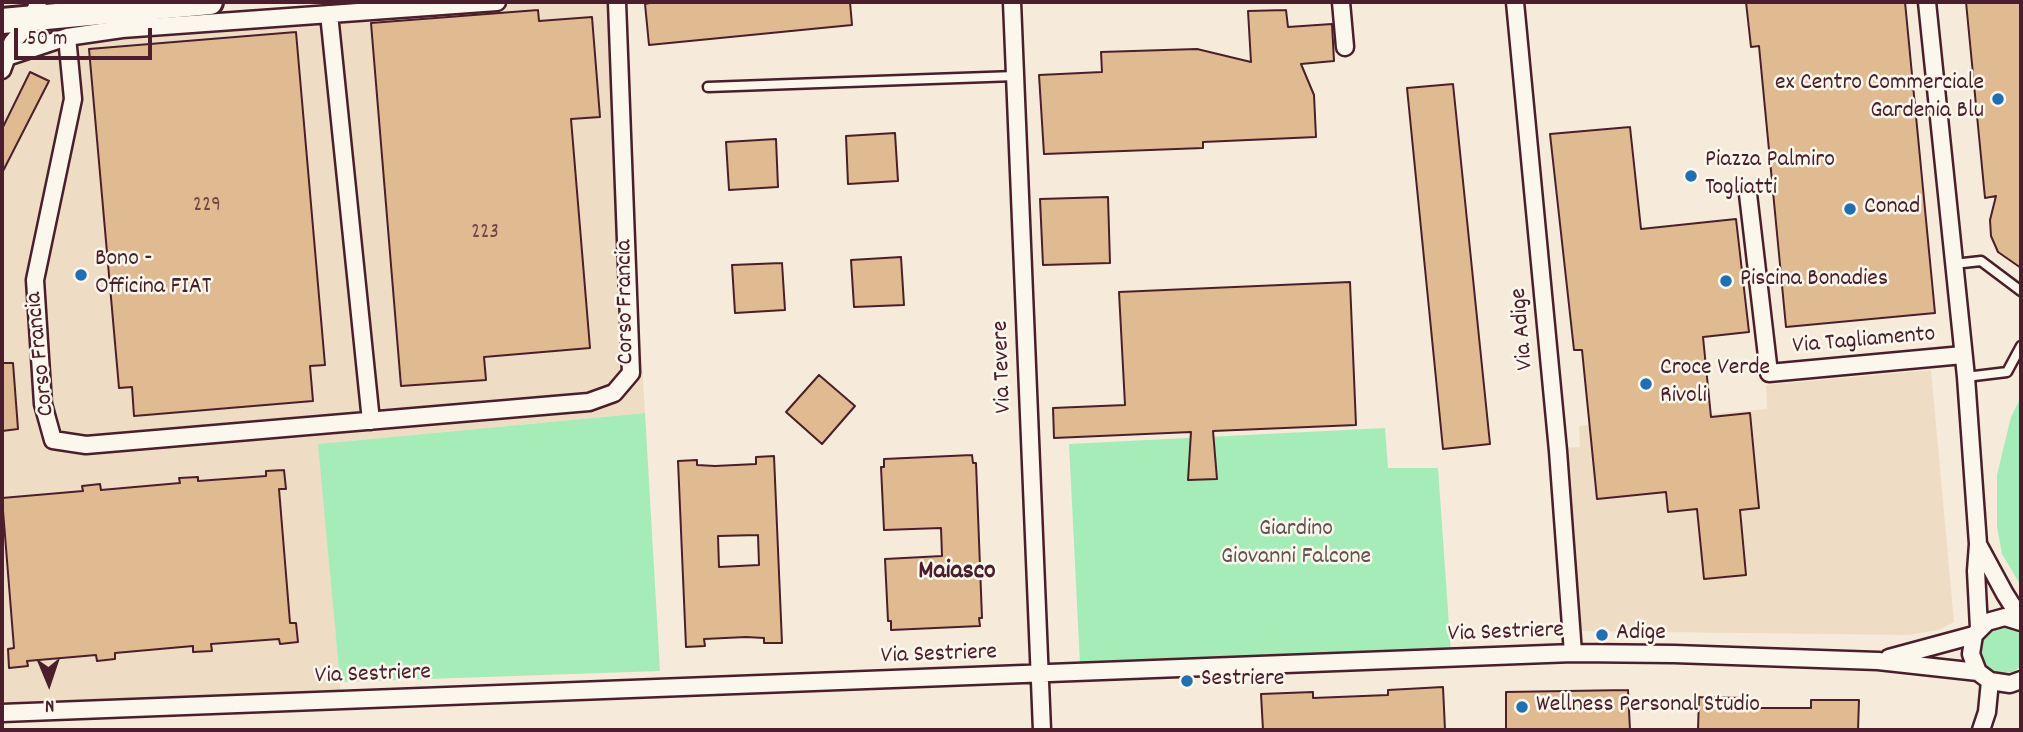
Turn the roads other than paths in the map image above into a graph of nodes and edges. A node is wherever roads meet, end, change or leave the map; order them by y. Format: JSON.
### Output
{"nodes":[{"id":1,"x":210,"y":2,"type":"edge"},
{"id":2,"x":497,"y":2,"type":"edge"},
{"id":3,"x":617,"y":2,"type":"edge"},
{"id":4,"x":1012,"y":2,"type":"edge"},
{"id":5,"x":1341,"y":2,"type":"edge"},
{"id":6,"x":1515,"y":2,"type":"edge"},
{"id":7,"x":1927,"y":2,"type":"edge"},
{"id":8,"x":36,"y":10,"type":"edge"},
{"id":9,"x":329,"y":14,"type":"junction"},
{"id":10,"x":2,"y":21,"type":"edge"},
{"id":11,"x":67,"y":37,"type":"junction"},
{"id":12,"x":1345,"y":47,"type":"dead end"},
{"id":13,"x":4,"y":64,"type":"edge"},
{"id":14,"x":1015,"y":76,"type":"junction"},
{"id":15,"x":708,"y":87,"type":"dead end"},
{"id":16,"x":1748,"y":194,"type":"dead end"},
{"id":17,"x":1954,"y":264,"type":"junction"},
{"id":18,"x":2021,"y":291,"type":"edge"},
{"id":19,"x":2021,"y":345,"type":"edge"},
{"id":20,"x":1963,"y":355,"type":"junction"},
{"id":21,"x":1966,"y":377,"type":"junction"},
{"id":22,"x":371,"y":421,"type":"junction"},
{"id":23,"x":1978,"y":544,"type":"junction"},
{"id":24,"x":2021,"y":620,"type":"edge"},
{"id":25,"x":1977,"y":631,"type":"junction"},
{"id":26,"x":1573,"y":653,"type":"junction"},
{"id":27,"x":1878,"y":661,"type":"junction"},
{"id":28,"x":1040,"y":675,"type":"junction"},
{"id":29,"x":1984,"y":677,"type":"junction"},
{"id":30,"x":2021,"y":680,"type":"edge"},
{"id":31,"x":2,"y":713,"type":"edge"},
{"id":32,"x":1042,"y":730,"type":"edge"},
{"id":33,"x":1981,"y":730,"type":"edge"}],
"edges":[{"from":1,"to":8,"type":"main road"},
{"from":2,"to":9,"type":"street"},
{"from":3,"to":22,"type":"street","name":"Corso Francia"},
{"from":4,"to":14,"type":"street","name":"Via Tevere"},
{"from":5,"to":12,"type":"street"},
{"from":6,"to":26,"type":"street","name":"Via Adige"},
{"from":7,"to":17,"type":"street","name":"Via Tagliamento"},
{"from":8,"to":10,"type":"main road"},
{"from":8,"to":13,"type":"street"},
{"from":9,"to":11,"type":"street"},
{"from":9,"to":22,"type":"street"},
{"from":11,"to":13,"type":"street"},
{"from":11,"to":22,"type":"street","name":"Corso Francia"},
{"from":14,"to":15,"type":"lane"},
{"from":14,"to":28,"type":"street","name":"Via Tevere"},
{"from":16,"to":20,"type":"street","name":"Via Tagliamento"},
{"from":17,"to":18,"type":"lane"},
{"from":17,"to":20,"type":"street","name":"Via Tagliamento"},
{"from":19,"to":21,"type":"lane"},
{"from":20,"to":21,"type":"street","name":"Via Tagliamento"},
{"from":21,"to":23,"type":"street","name":"Via Tagliamento"},
{"from":23,"to":24,"type":"street","name":"Via Tagliamento"},
{"from":23,"to":25,"type":"street","name":"Via Tagliamento"},
{"from":24,"to":25,"type":"street","name":"Via Sestriere"},
{"from":25,"to":27,"type":"street","name":"Via Sestriere"},
{"from":25,"to":29,"type":"street","name":"Via Tagliamento"},
{"from":26,"to":27,"type":"street","name":"Via Sestriere"},
{"from":26,"to":28,"type":"street","name":"Via Sestriere"},
{"from":27,"to":29,"type":"street","name":"Via Sestriere"},
{"from":28,"to":31,"type":"street","name":"Via Sestriere"},
{"from":28,"to":32,"type":"street","name":"Via Tevere"},
{"from":29,"to":30,"type":"street","name":"Via Sestriere"},
{"from":29,"to":33,"type":"street","name":"Via Tagliamento"}]}
